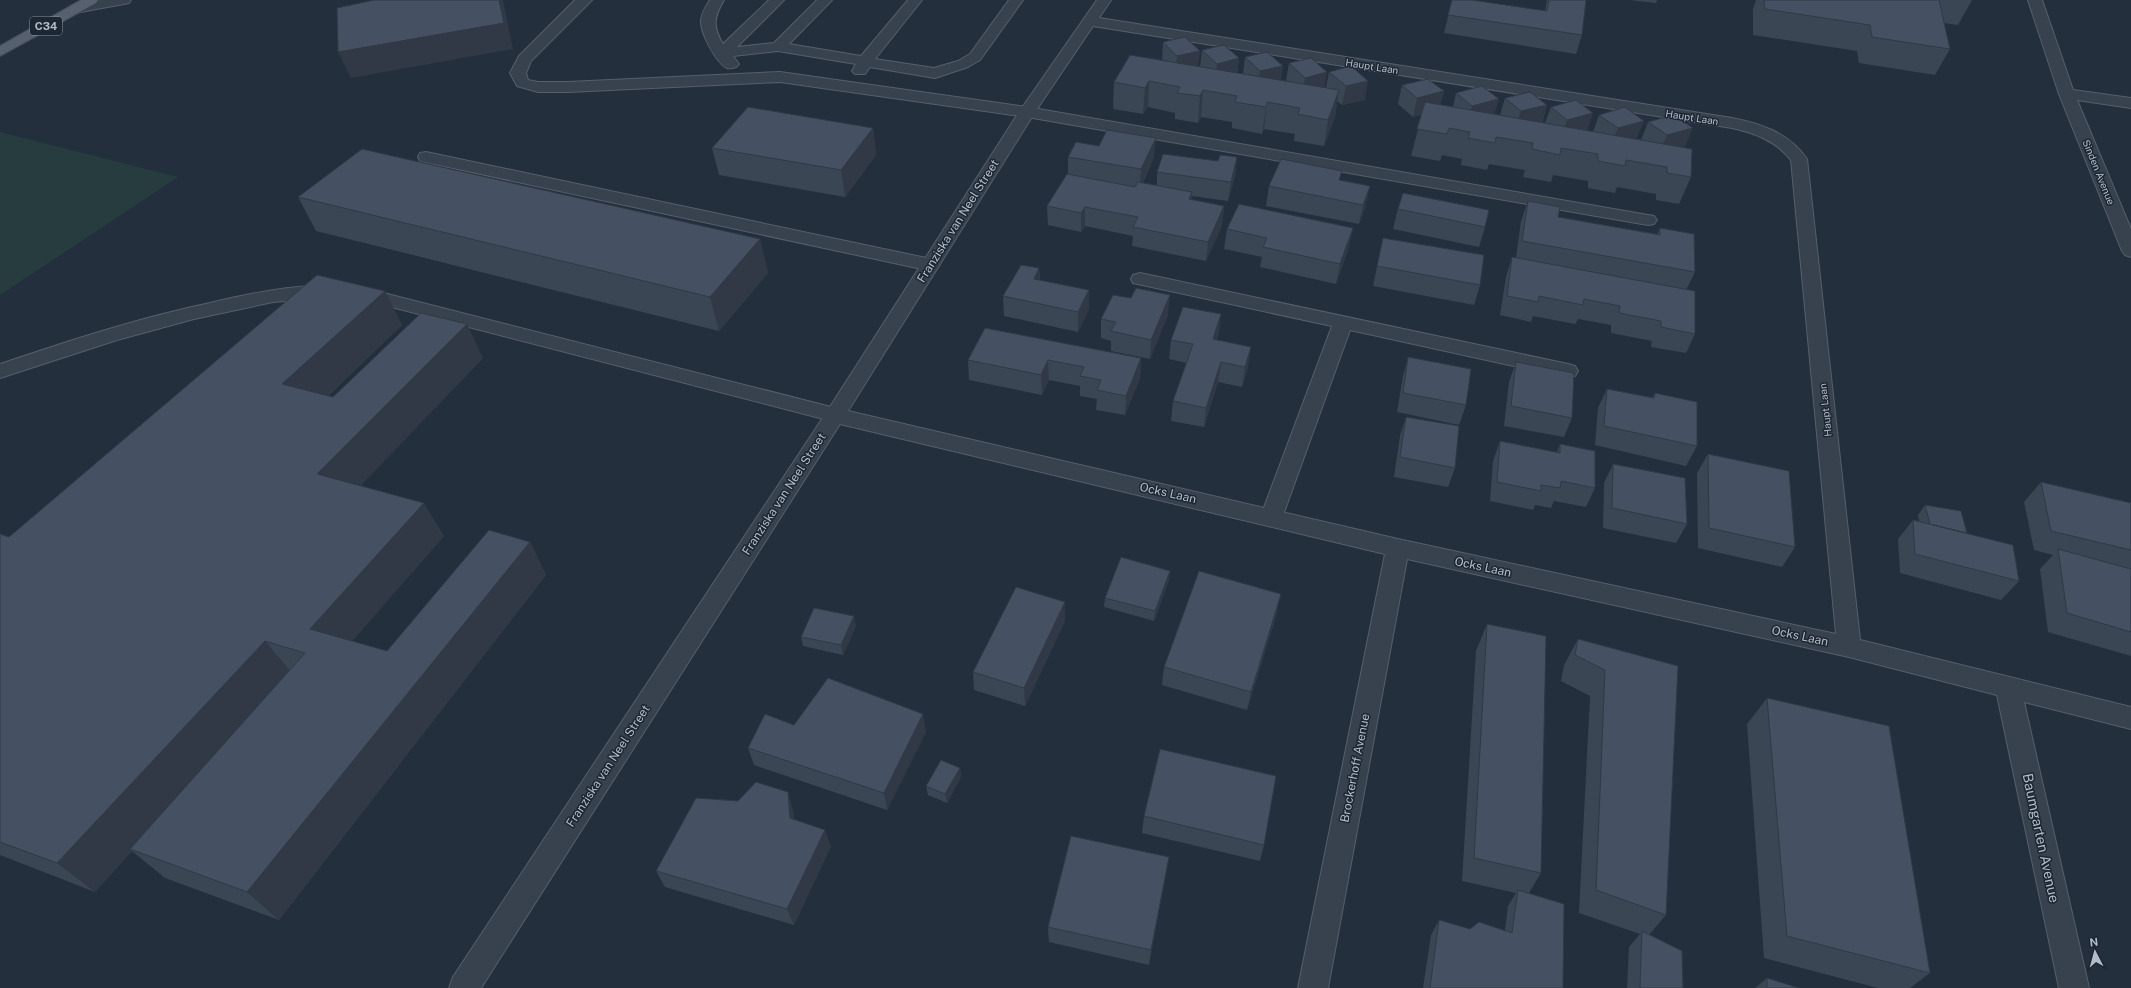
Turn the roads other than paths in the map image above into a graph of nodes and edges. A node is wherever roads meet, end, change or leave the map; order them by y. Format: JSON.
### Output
{"nodes":[{"id":1,"x":91,"y":0,"type":"edge"},
{"id":2,"x":124,"y":0,"type":"edge"},
{"id":3,"x":585,"y":0,"type":"edge"},
{"id":4,"x":717,"y":0,"type":"edge"},
{"id":5,"x":777,"y":0,"type":"edge"},
{"id":6,"x":825,"y":0,"type":"edge"},
{"id":7,"x":915,"y":0,"type":"edge"},
{"id":8,"x":1016,"y":0,"type":"edge"},
{"id":9,"x":1104,"y":0,"type":"edge"},
{"id":10,"x":2035,"y":0,"type":"edge"},
{"id":11,"x":75,"y":9,"type":"junction"},
{"id":12,"x":1089,"y":21,"type":"junction"},
{"id":13,"x":778,"y":47,"type":"junction"},
{"id":14,"x":0,"y":52,"type":"edge"},
{"id":15,"x":722,"y":53,"type":"junction"},
{"id":16,"x":865,"y":61,"type":"junction"},
{"id":17,"x":743,"y":79,"type":"junction"},
{"id":18,"x":851,"y":88,"type":"junction"},
{"id":19,"x":2067,"y":94,"type":"junction"},
{"id":20,"x":2131,"y":103,"type":"edge"},
{"id":21,"x":1027,"y":112,"type":"junction"},
{"id":22,"x":426,"y":157,"type":"dead end"},
{"id":23,"x":1648,"y":220,"type":"dead end"},
{"id":24,"x":2131,"y":251,"type":"edge"},
{"id":25,"x":931,"y":264,"type":"junction"},
{"id":26,"x":1140,"y":279,"type":"dead end"},
{"id":27,"x":1343,"y":322,"type":"junction"},
{"id":28,"x":0,"y":371,"type":"edge"},
{"id":29,"x":1568,"y":371,"type":"edge"},
{"id":30,"x":835,"y":415,"type":"junction"},
{"id":31,"x":1271,"y":518,"type":"junction"},
{"id":32,"x":1398,"y":548,"type":"junction"},
{"id":33,"x":1849,"y":647,"type":"junction"},
{"id":34,"x":2008,"y":688,"type":"junction"},
{"id":35,"x":2131,"y":718,"type":"edge"},
{"id":36,"x":464,"y":988,"type":"edge"},
{"id":37,"x":1313,"y":988,"type":"edge"},
{"id":38,"x":2074,"y":988,"type":"edge"}],
"edges":[{"from":1,"to":11,"type":"main road","number":"C34"},
{"from":2,"to":11,"type":"street"},
{"from":3,"to":17,"type":"street"},
{"from":4,"to":15,"type":"street"},
{"from":5,"to":15,"type":"street"},
{"from":6,"to":13,"type":"street"},
{"from":7,"to":16,"type":"street"},
{"from":8,"to":16,"type":"street"},
{"from":9,"to":12,"type":"street","name":"Franziska van Neel Street"},
{"from":10,"to":19,"type":"street","name":"Sinden Avenue"},
{"from":11,"to":14,"type":"main road","number":"C34"},
{"from":12,"to":21,"type":"street","name":"Franziska van Neel Street"},
{"from":12,"to":33,"type":"street","name":"Haupt Laan"},
{"from":13,"to":15,"type":"street"},
{"from":13,"to":16,"type":"street"},
{"from":15,"to":17,"type":"street"},
{"from":16,"to":18,"type":"street"},
{"from":17,"to":18,"type":"street"},
{"from":18,"to":21,"type":"street"},
{"from":19,"to":20,"type":"street"},
{"from":19,"to":24,"type":"street","name":"Sinden Avenue"},
{"from":21,"to":23,"type":"street"},
{"from":21,"to":25,"type":"street","name":"Franziska van Neel Street"},
{"from":22,"to":25,"type":"street"},
{"from":25,"to":30,"type":"street","name":"Franziska van Neel Street"},
{"from":26,"to":27,"type":"street"},
{"from":27,"to":29,"type":"street"},
{"from":27,"to":31,"type":"street"},
{"from":28,"to":30,"type":"street","name":"Ocks Laan"},
{"from":30,"to":31,"type":"street","name":"Ocks Laan"},
{"from":30,"to":36,"type":"street","name":"Franziska van Neel Street"},
{"from":31,"to":32,"type":"street","name":"Ocks Laan"},
{"from":32,"to":33,"type":"street","name":"Ocks Laan"},
{"from":32,"to":37,"type":"street","name":"Brockerhoff Avenue"},
{"from":33,"to":34,"type":"street","name":"Ocks Laan"},
{"from":34,"to":35,"type":"street","name":"Ocks Laan"},
{"from":34,"to":38,"type":"street","name":"Baumgarten Avenue"}]}
